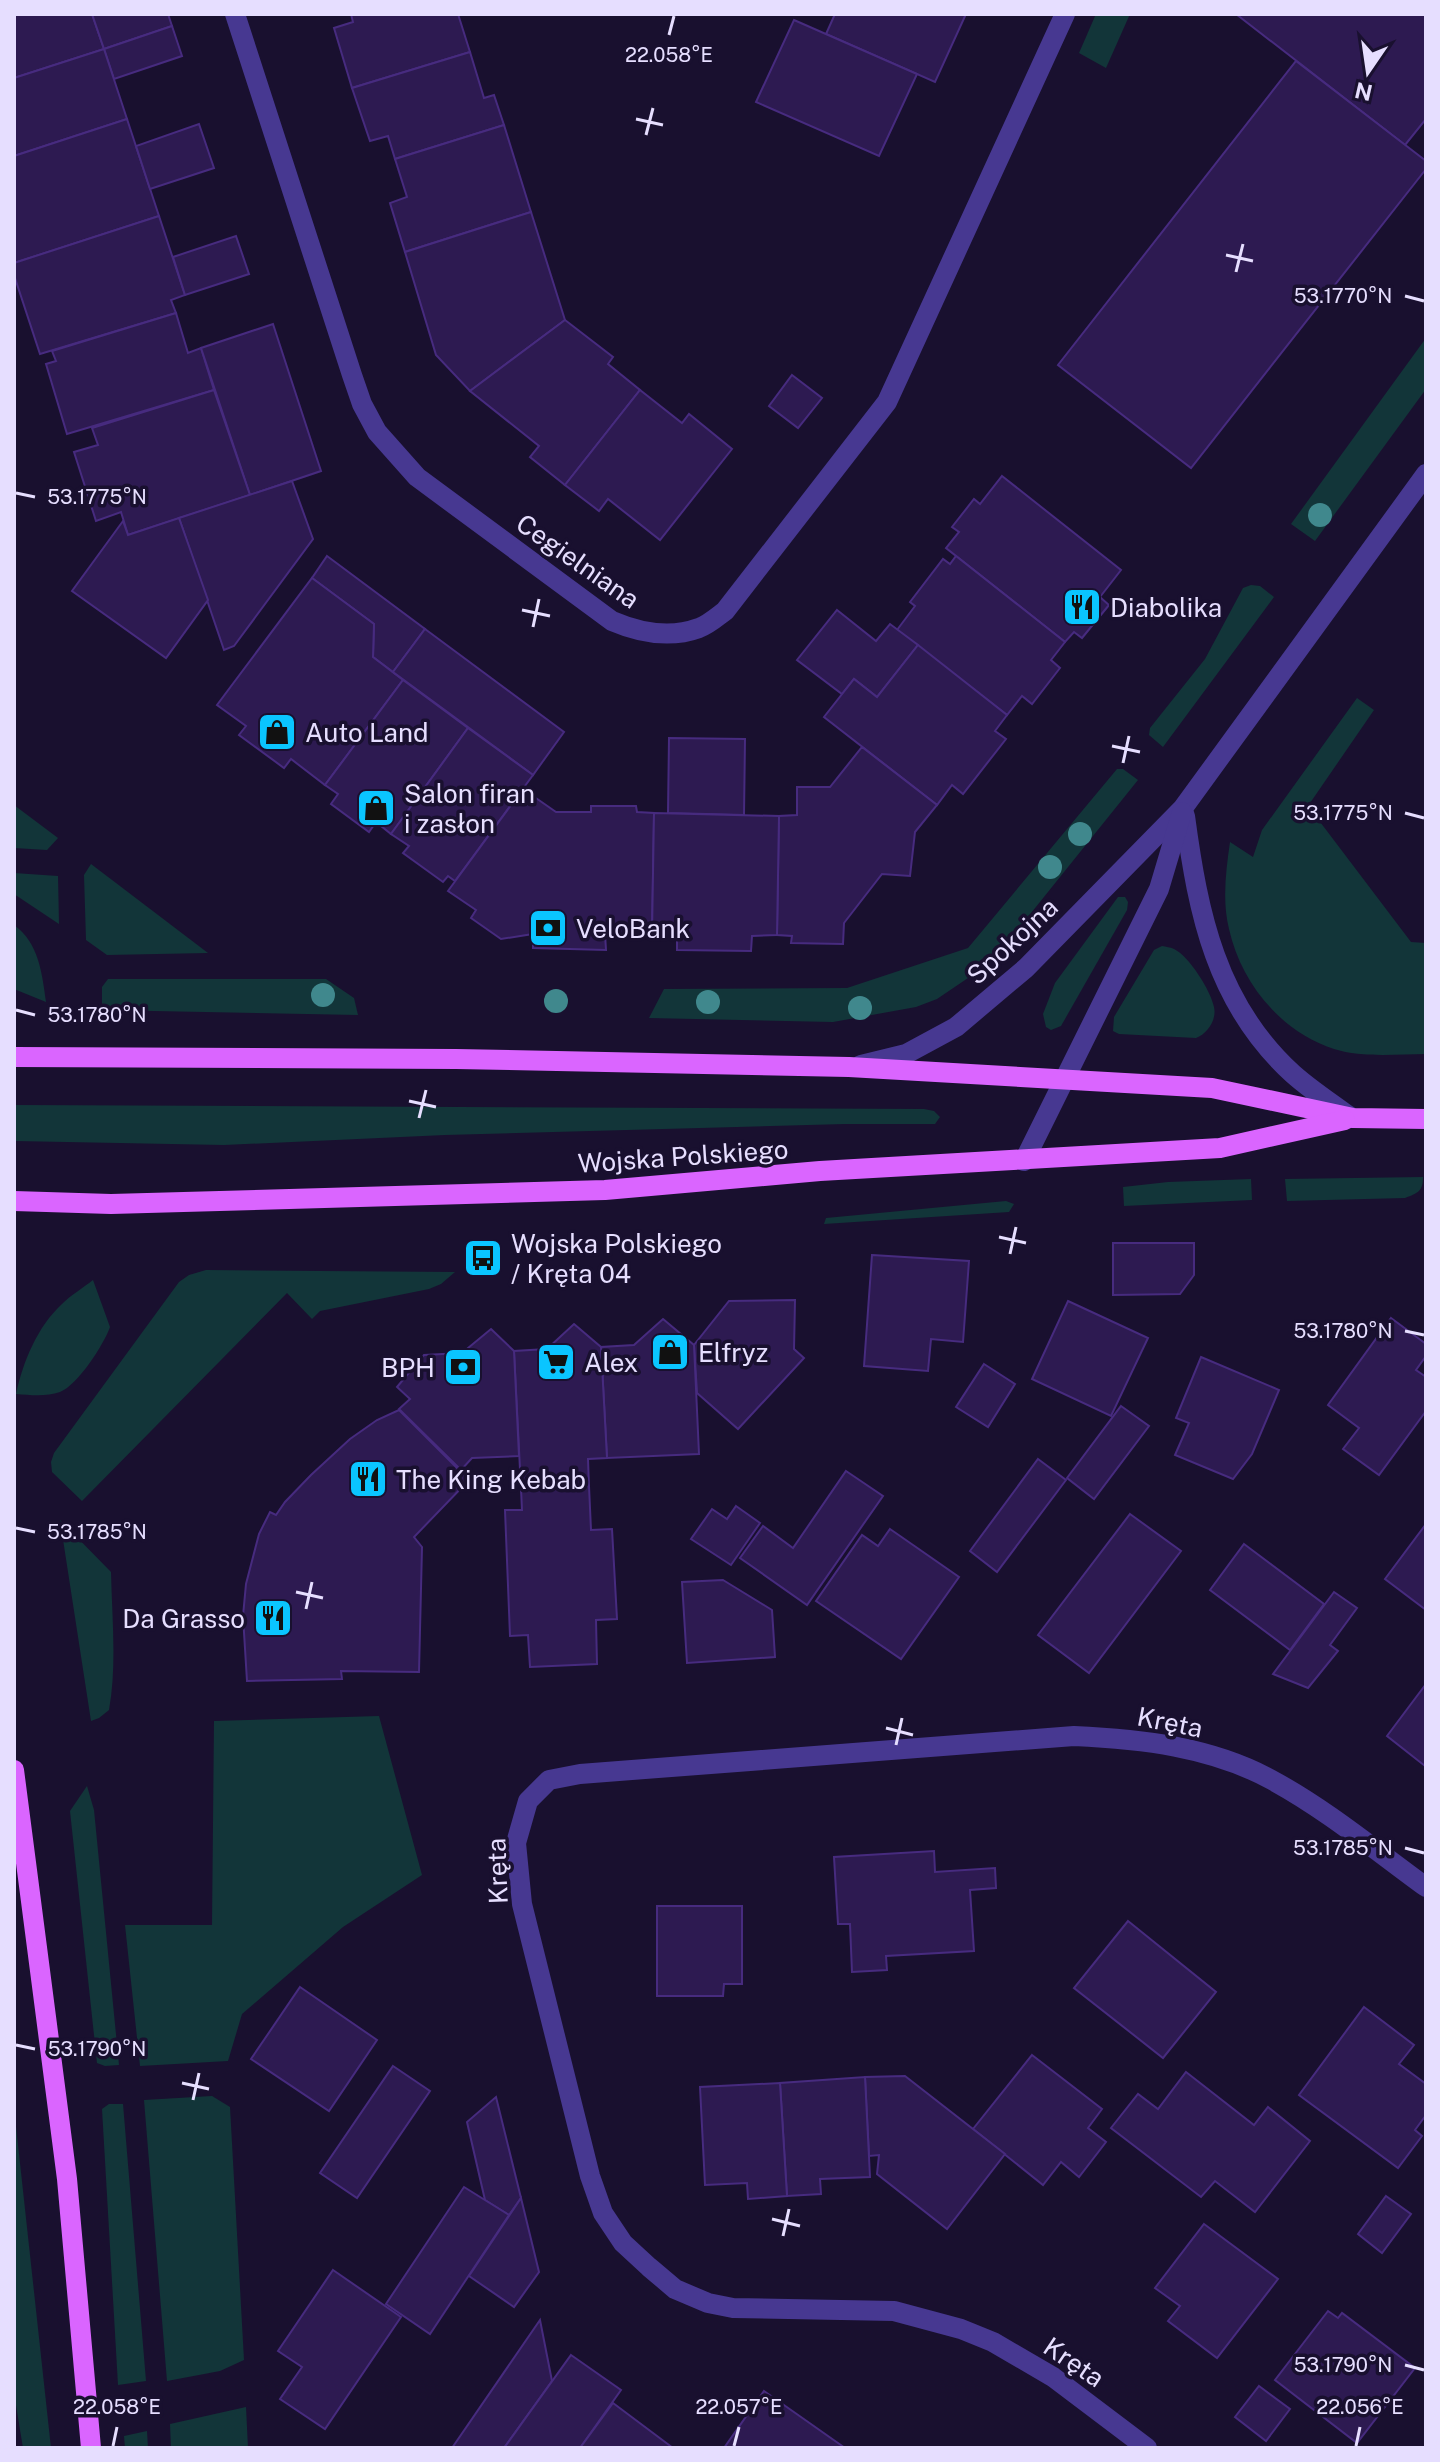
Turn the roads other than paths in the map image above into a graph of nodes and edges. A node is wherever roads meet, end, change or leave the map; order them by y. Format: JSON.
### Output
{"nodes":[{"id":1,"x":235,"y":14,"type":"edge"},
{"id":2,"x":1065,"y":14,"type":"edge"},
{"id":3,"x":1426,"y":474,"type":"edge"},
{"id":4,"x":1183,"y":808,"type":"junction"},
{"id":5,"x":14,"y":1057,"type":"edge"},
{"id":6,"x":849,"y":1067,"type":"junction"},
{"id":7,"x":1065,"y":1080,"type":"junction"},
{"id":8,"x":1353,"y":1118,"type":"junction"},
{"id":9,"x":1426,"y":1119,"type":"edge"},
{"id":10,"x":1024,"y":1161,"type":"junction"},
{"id":11,"x":14,"y":1201,"type":"edge"},
{"id":12,"x":14,"y":1770,"type":"edge"},
{"id":13,"x":1426,"y":1887,"type":"edge"},
{"id":14,"x":91,"y":2448,"type":"edge"},
{"id":15,"x":1147,"y":2448,"type":"edge"}],
"edges":[{"from":1,"to":2,"type":"street","name":"Cegielniana"},
{"from":3,"to":4,"type":"street","name":"Spokojna"},
{"from":4,"to":6,"type":"street","name":"Spokojna"},
{"from":4,"to":7,"type":"street","name":"Spokojna"},
{"from":4,"to":8,"type":"street"},
{"from":5,"to":6,"type":"main road","name":"Wojska Polskiego"},
{"from":6,"to":7,"type":"main road","name":"Wojska Polskiego"},
{"from":7,"to":8,"type":"main road","name":"Wojska Polskiego"},
{"from":7,"to":10,"type":"street","name":"Spokojna"},
{"from":8,"to":9,"type":"main road","name":"Wojska Polskiego"},
{"from":8,"to":10,"type":"main road","name":"Wojska Polskiego"},
{"from":10,"to":11,"type":"main road","name":"Wojska Polskiego"},
{"from":12,"to":14,"type":"main road"},
{"from":13,"to":15,"type":"street","name":"Kręta"}]}
